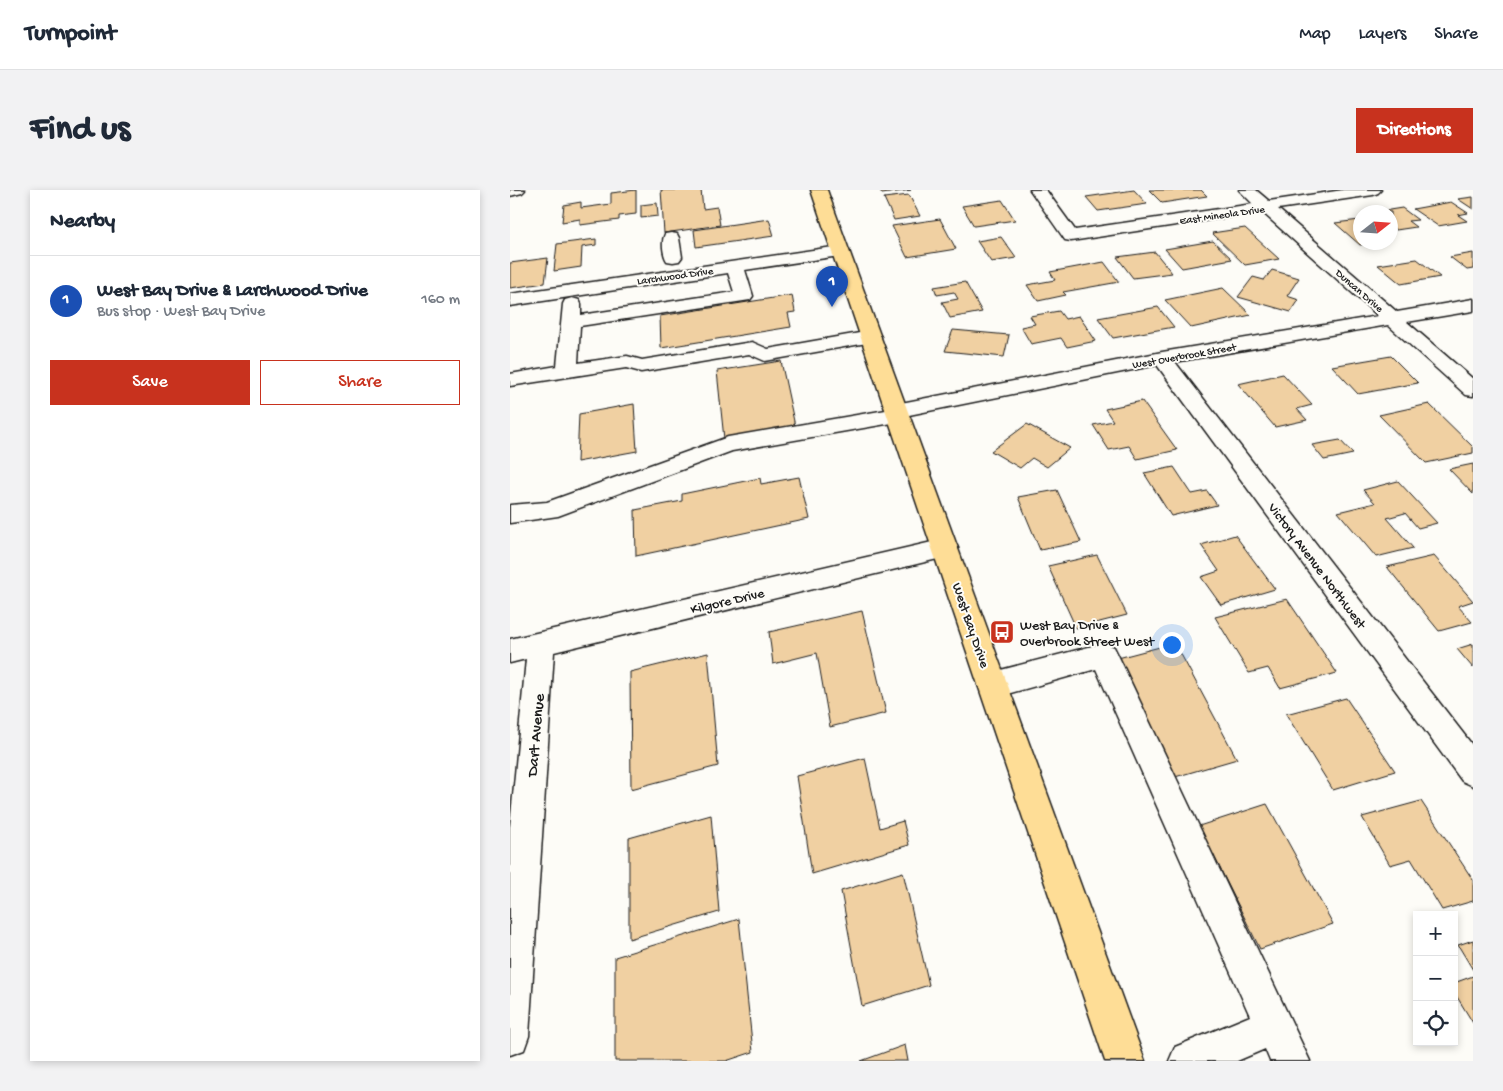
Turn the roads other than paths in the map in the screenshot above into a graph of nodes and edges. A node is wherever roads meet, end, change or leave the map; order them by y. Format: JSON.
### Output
{"nodes":[{"id":1,"x":517,"y":190,"type":"edge"},
{"id":2,"x":819,"y":190,"type":"edge"},
{"id":3,"x":1038,"y":190,"type":"edge"},
{"id":4,"x":1247,"y":190,"type":"edge"},
{"id":5,"x":1373,"y":190,"type":"edge"},
{"id":6,"x":510,"y":191,"type":"edge"},
{"id":7,"x":1266,"y":207,"type":"junction"},
{"id":8,"x":672,"y":238,"type":"dead end"},
{"id":9,"x":831,"y":240,"type":"junction"},
{"id":10,"x":692,"y":254,"type":"dead end"},
{"id":11,"x":673,"y":257,"type":"junction"},
{"id":12,"x":735,"y":266,"type":"junction"},
{"id":13,"x":675,"y":275,"type":"junction"},
{"id":14,"x":573,"y":290,"type":"junction"},
{"id":15,"x":510,"y":300,"type":"edge"},
{"id":16,"x":1473,"y":305,"type":"edge"},
{"id":17,"x":1393,"y":319,"type":"junction"},
{"id":18,"x":571,"y":322,"type":"junction"},
{"id":19,"x":871,"y":338,"type":"junction"},
{"id":20,"x":1162,"y":358,"type":"junction"},
{"id":21,"x":567,"y":371,"type":"junction"},
{"id":22,"x":510,"y":380,"type":"edge"},
{"id":23,"x":1473,"y":390,"type":"edge"},
{"id":24,"x":897,"y":413,"type":"junction"},
{"id":25,"x":510,"y":514,"type":"edge"},
{"id":26,"x":945,"y":548,"type":"junction"},
{"id":27,"x":541,"y":644,"type":"junction"},
{"id":28,"x":510,"y":651,"type":"edge"},
{"id":29,"x":993,"y":685,"type":"junction"},
{"id":30,"x":1473,"y":771,"type":"edge"},
{"id":31,"x":1274,"y":1026,"type":"junction"},
{"id":32,"x":510,"y":1036,"type":"edge"},
{"id":33,"x":1125,"y":1061,"type":"edge"},
{"id":34,"x":1189,"y":1061,"type":"edge"},
{"id":35,"x":1290,"y":1061,"type":"edge"}],
"edges":[{"from":1,"to":6,"type":"street"},
{"from":2,"to":9,"type":"main road","name":"West Bay Drive"},
{"from":3,"to":7,"type":"street","name":"East Mineola Drive"},
{"from":4,"to":7,"type":"street","name":"Duncan Drive"},
{"from":5,"to":7,"type":"street","name":"East Mineola Drive"},
{"from":7,"to":17,"type":"street","name":"Duncan Drive"},
{"from":8,"to":11,"type":"street"},
{"from":9,"to":12,"type":"street","name":"Larchwood Drive"},
{"from":9,"to":19,"type":"main road","name":"West Bay Drive"},
{"from":10,"to":11,"type":"street"},
{"from":11,"to":13,"type":"street"},
{"from":12,"to":13,"type":"street","name":"Larchwood Drive"},
{"from":12,"to":18,"type":"street"},
{"from":13,"to":14,"type":"street","name":"Larchwood Drive"},
{"from":14,"to":15,"type":"street","name":"Larchwood Drive"},
{"from":14,"to":18,"type":"street"},
{"from":16,"to":17,"type":"street","name":"West Overbrook Street"},
{"from":17,"to":20,"type":"street","name":"West Overbrook Street"},
{"from":17,"to":23,"type":"street","name":"Duncan Drive"},
{"from":18,"to":21,"type":"street"},
{"from":19,"to":21,"type":"street"},
{"from":19,"to":24,"type":"main road","name":"West Bay Drive"},
{"from":20,"to":24,"type":"street","name":"West Overbrook Street"},
{"from":20,"to":30,"type":"street","name":"Victory Avenue Northwest"},
{"from":21,"to":22,"type":"street"},
{"from":24,"to":25,"type":"street","name":"West Overbrook Street"},
{"from":24,"to":26,"type":"main road","name":"West Bay Drive"},
{"from":26,"to":27,"type":"street","name":"Kilgore Drive"},
{"from":26,"to":29,"type":"main road","name":"West Bay Drive"},
{"from":27,"to":28,"type":"street","name":"Kilgore Drive"},
{"from":27,"to":32,"type":"street","name":"Dart Avenue"},
{"from":29,"to":31,"type":"street"},
{"from":29,"to":33,"type":"main road","name":"West Bay Drive"},
{"from":31,"to":34,"type":"street"},
{"from":31,"to":35,"type":"street"}]}
